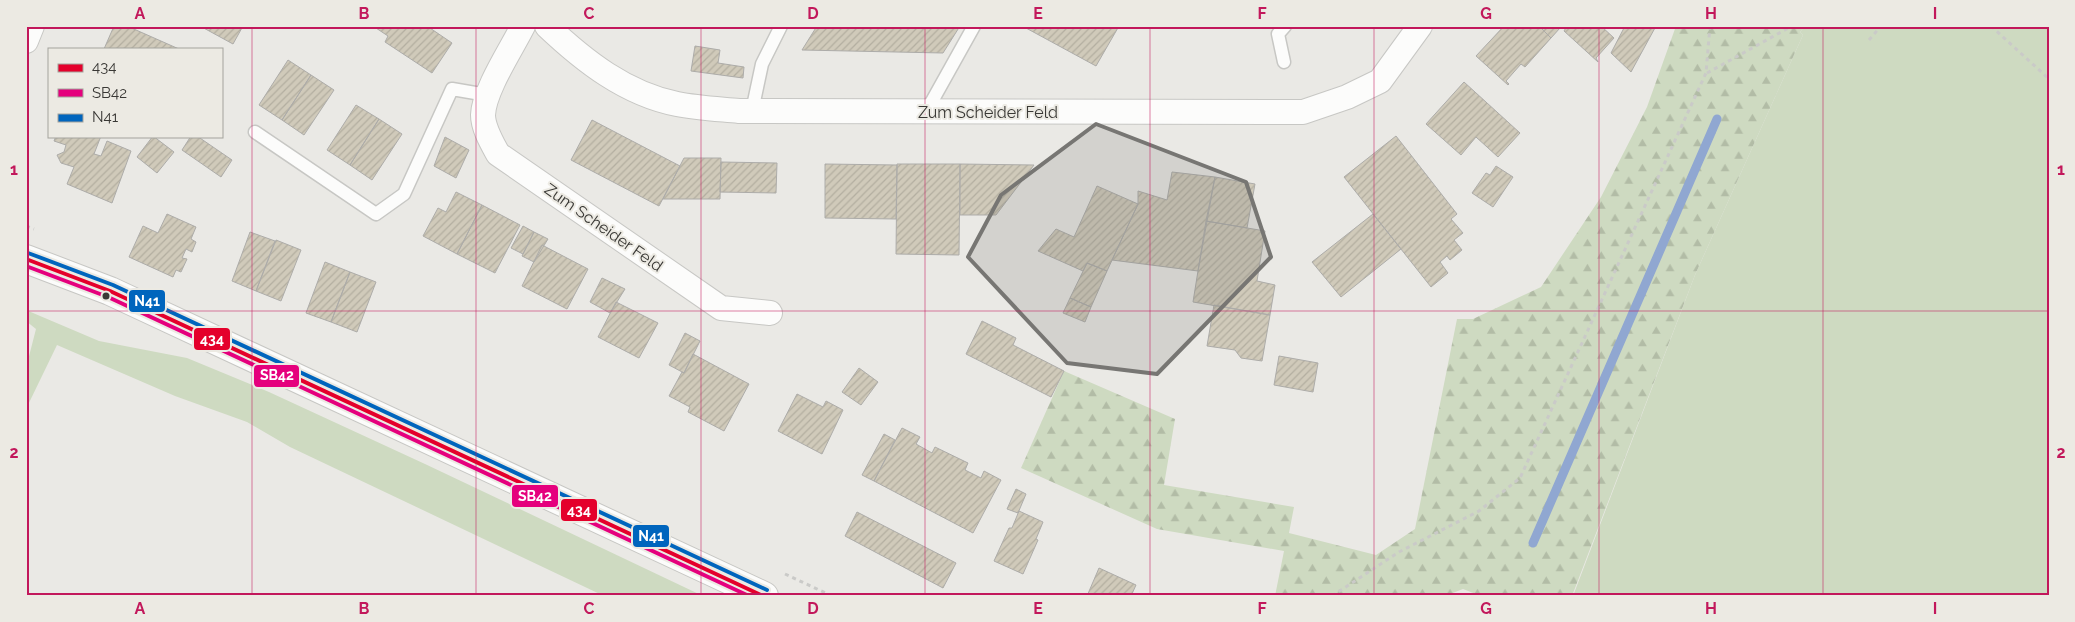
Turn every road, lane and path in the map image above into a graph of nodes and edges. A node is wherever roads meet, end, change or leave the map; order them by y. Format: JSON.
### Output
{"nodes":[{"id":1,"x":32,"y":26,"type":"edge"},
{"id":2,"x":523,"y":26,"type":"edge"},
{"id":3,"x":547,"y":26,"type":"edge"},
{"id":4,"x":781,"y":26,"type":"edge"},
{"id":5,"x":974,"y":26,"type":"edge"},
{"id":6,"x":1285,"y":26,"type":"edge"},
{"id":7,"x":1420,"y":26,"type":"edge"},
{"id":8,"x":1710,"y":26,"type":"edge"},
{"id":9,"x":1792,"y":26,"type":"edge"},
{"id":10,"x":1881,"y":26,"type":"edge"},
{"id":11,"x":1991,"y":26,"type":"edge"},
{"id":12,"x":1868,"y":40,"type":"dead end"},
{"id":13,"x":26,"y":41,"type":"edge"},
{"id":14,"x":1284,"y":62,"type":"dead end"},
{"id":15,"x":1706,"y":73,"type":"junction"},
{"id":16,"x":2049,"y":79,"type":"edge"},
{"id":17,"x":487,"y":95,"type":"junction"},
{"id":18,"x":752,"y":111,"type":"junction"},
{"id":19,"x":926,"y":112,"type":"junction"},
{"id":20,"x":255,"y":132,"type":"dead end"},
{"id":21,"x":26,"y":258,"type":"edge"},
{"id":22,"x":770,"y":314,"type":"dead end"},
{"id":23,"x":764,"y":596,"type":"edge"},
{"id":24,"x":1332,"y":596,"type":"edge"}],
"edges":[{"from":1,"to":13,"type":"street"},
{"from":2,"to":17,"type":"street","name":"Zum Scheider Feld"},
{"from":3,"to":18,"type":"street","name":"Zum Scheider Feld"},
{"from":4,"to":18,"type":"lane"},
{"from":5,"to":19,"type":"lane"},
{"from":6,"to":14,"type":"lane"},
{"from":7,"to":19,"type":"street","name":"Zum Scheider Feld"},
{"from":8,"to":15,"type":"path"},
{"from":9,"to":15,"type":"path"},
{"from":10,"to":12,"type":"path"},
{"from":11,"to":16,"type":"path"},
{"from":15,"to":24,"type":"path"},
{"from":17,"to":20,"type":"lane"},
{"from":17,"to":22,"type":"street","name":"Zum Scheider Feld"},
{"from":18,"to":19,"type":"street","name":"Zum Scheider Feld"},
{"from":21,"to":23,"type":"main road"}]}
